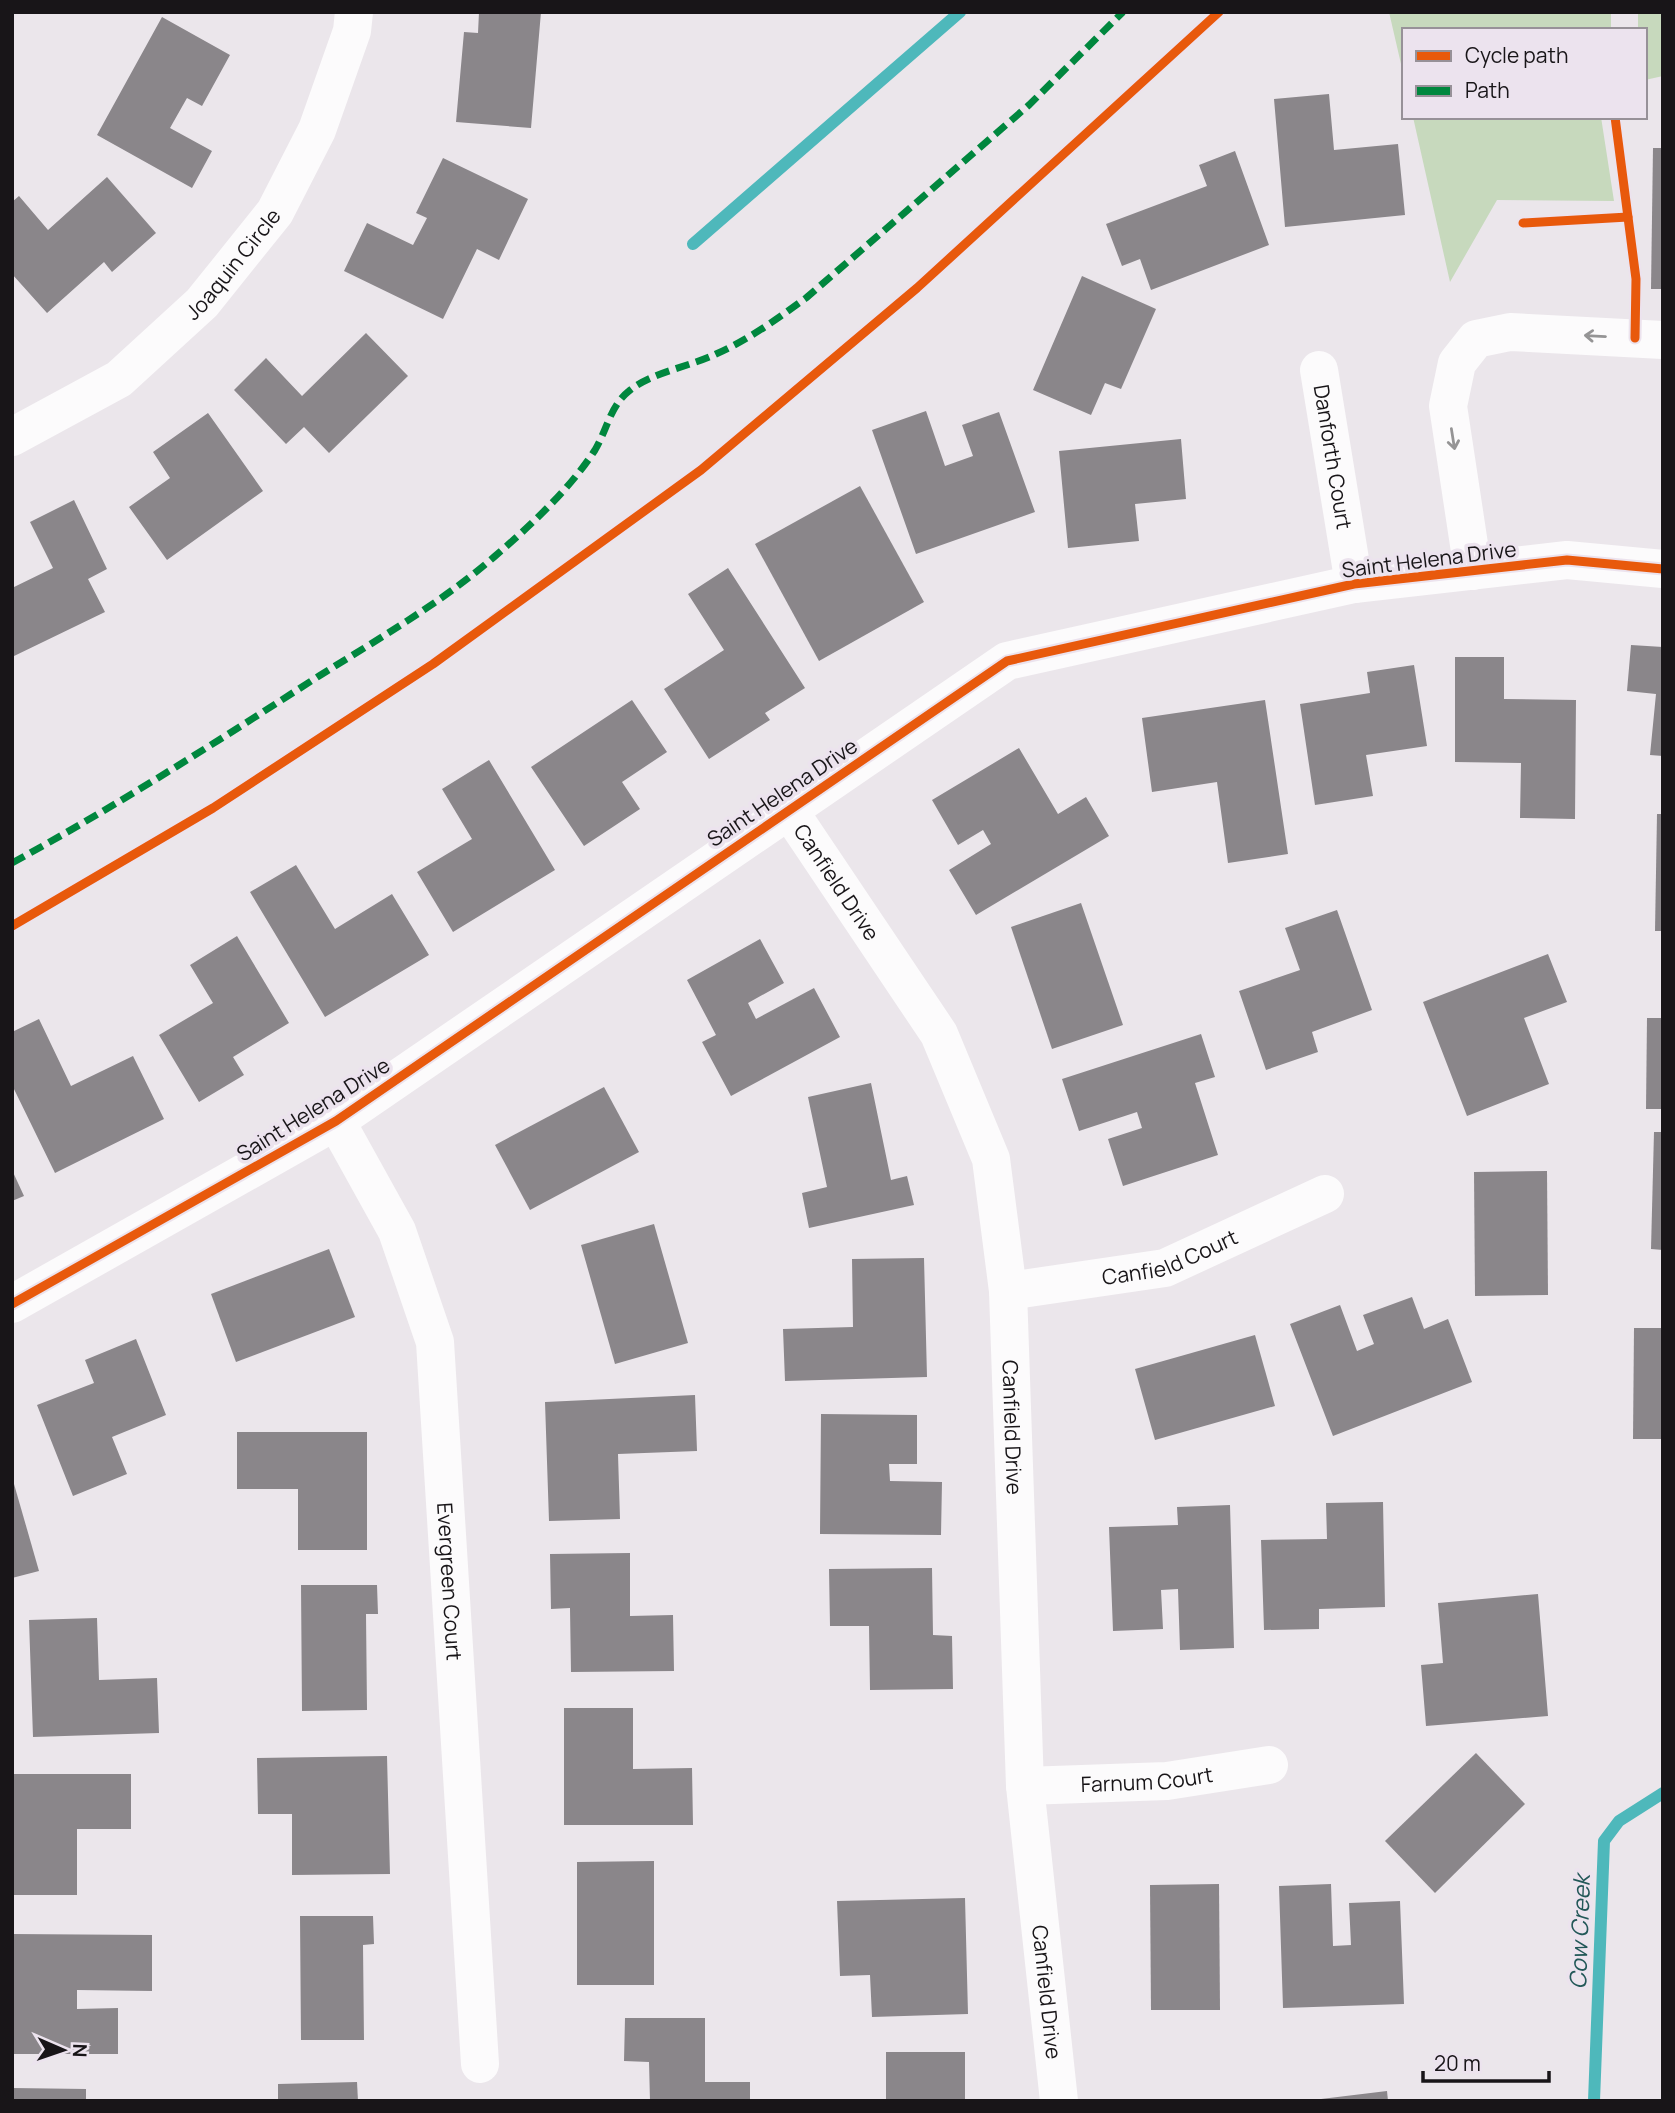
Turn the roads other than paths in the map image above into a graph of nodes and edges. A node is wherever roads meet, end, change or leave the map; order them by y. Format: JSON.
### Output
{"nodes":[{"id":1,"x":354,"y":12,"type":"edge"},
{"id":2,"x":1663,"y":341,"type":"edge"},
{"id":3,"x":1319,"y":370,"type":"dead end"},
{"id":4,"x":12,"y":437,"type":"edge"},
{"id":5,"x":1663,"y":569,"type":"edge"},
{"id":6,"x":1473,"y":570,"type":"junction"},
{"id":7,"x":1354,"y":584,"type":"junction"},
{"id":8,"x":788,"y":809,"type":"junction"},
{"id":9,"x":336,"y":1121,"type":"junction"},
{"id":10,"x":1325,"y":1194,"type":"dead end"},
{"id":11,"x":1007,"y":1291,"type":"junction"},
{"id":12,"x":12,"y":1304,"type":"edge"},
{"id":13,"x":1269,"y":1765,"type":"dead end"},
{"id":14,"x":1025,"y":1786,"type":"junction"},
{"id":15,"x":480,"y":2064,"type":"dead end"},
{"id":16,"x":1059,"y":2101,"type":"edge"}],
"edges":[{"from":1,"to":4,"type":"street","name":"Joaquin Circle"},
{"from":2,"to":6,"type":"street","one_way":true},
{"from":3,"to":7,"type":"street","name":"Danforth Court"},
{"from":5,"to":6,"type":"street","name":"Saint Helena Drive"},
{"from":6,"to":7,"type":"street","name":"Saint Helena Drive"},
{"from":7,"to":8,"type":"street","name":"Saint Helena Drive"},
{"from":8,"to":9,"type":"street","name":"Saint Helena Drive"},
{"from":8,"to":11,"type":"street","name":"Canfield Drive"},
{"from":9,"to":12,"type":"street","name":"Saint Helena Drive"},
{"from":9,"to":15,"type":"street","name":"Evergreen Court"},
{"from":10,"to":11,"type":"street","name":"Canfield Court"},
{"from":11,"to":14,"type":"street","name":"Canfield Drive"},
{"from":13,"to":14,"type":"street","name":"Farnum Court"},
{"from":14,"to":16,"type":"street","name":"Canfield Drive"}]}
